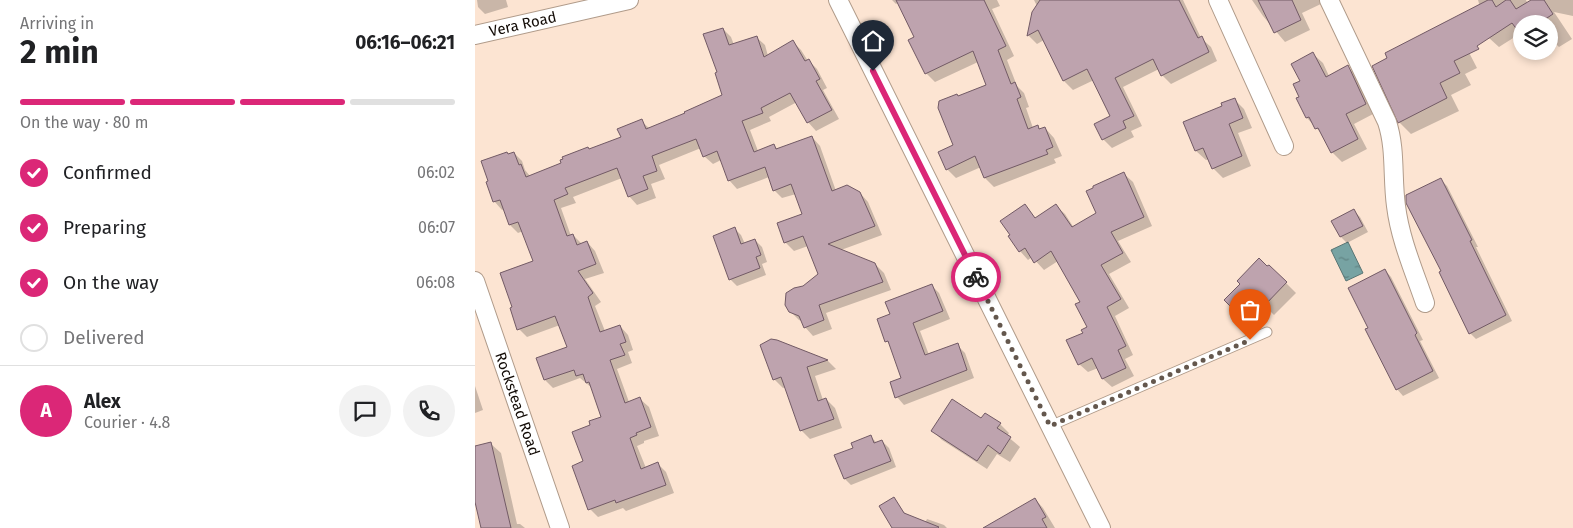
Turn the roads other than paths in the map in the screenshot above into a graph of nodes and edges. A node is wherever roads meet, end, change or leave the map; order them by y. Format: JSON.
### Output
{"nodes":[{"id":1,"x":629,"y":0,"type":"edge"},
{"id":2,"x":838,"y":0,"type":"edge"},
{"id":3,"x":1218,"y":0,"type":"edge"},
{"id":4,"x":1329,"y":0,"type":"edge"},
{"id":5,"x":475,"y":34,"type":"edge"},
{"id":6,"x":1284,"y":146,"type":"dead end"},
{"id":7,"x":475,"y":281,"type":"edge"},
{"id":8,"x":1425,"y":302,"type":"dead end"},
{"id":9,"x":1267,"y":332,"type":"dead end"},
{"id":10,"x":1050,"y":426,"type":"junction"},
{"id":11,"x":560,"y":528,"type":"edge"},
{"id":12,"x":1101,"y":528,"type":"edge"}],
"edges":[{"from":1,"to":5,"type":"street","name":"Vera Road"},
{"from":2,"to":10,"type":"street"},
{"from":3,"to":6,"type":"street"},
{"from":4,"to":8,"type":"street"},
{"from":7,"to":11,"type":"street","name":"Rockstead Road"},
{"from":9,"to":10,"type":"lane"},
{"from":10,"to":12,"type":"street"}]}
